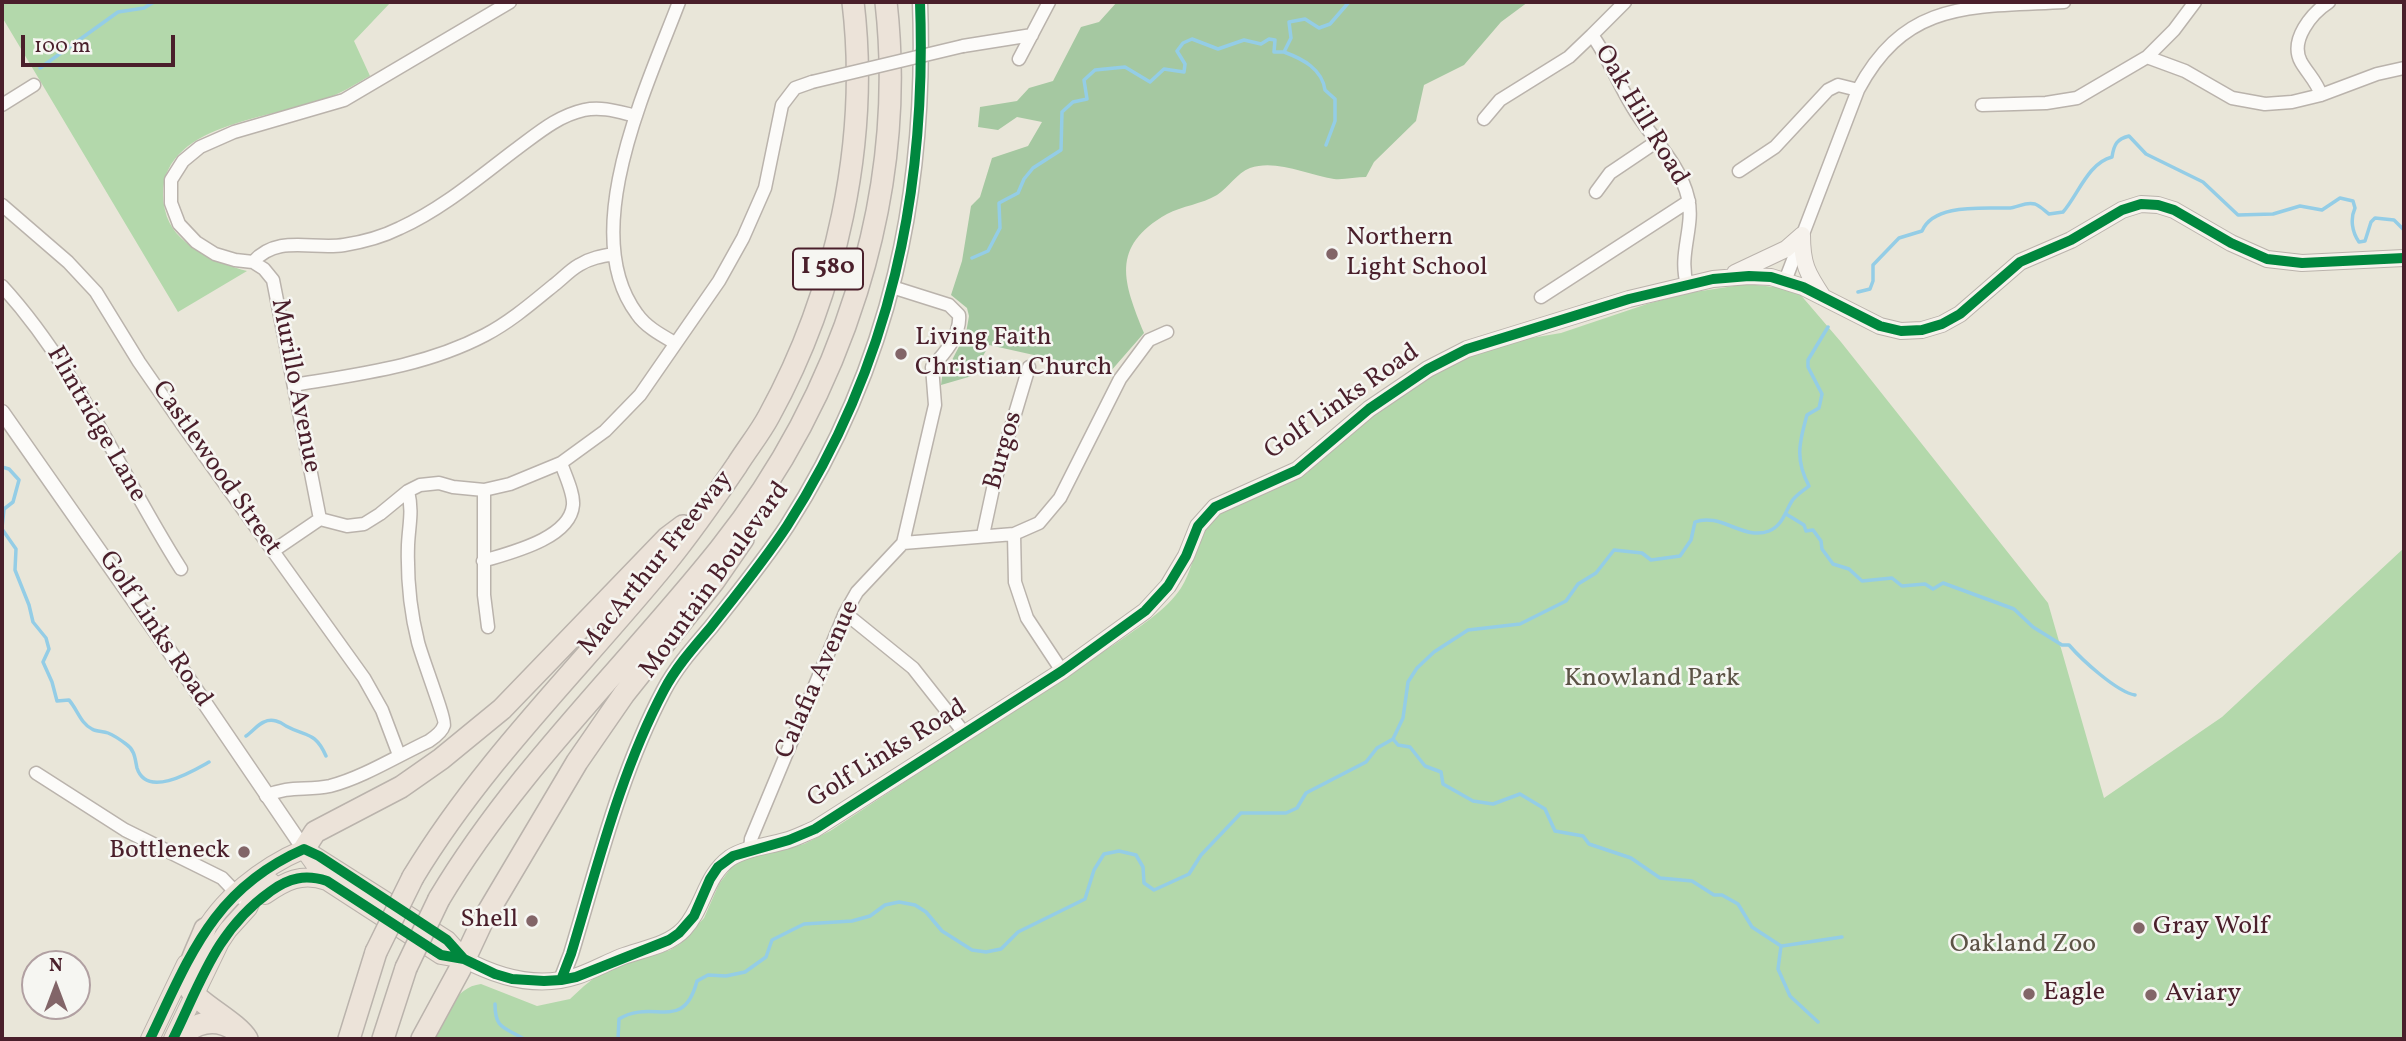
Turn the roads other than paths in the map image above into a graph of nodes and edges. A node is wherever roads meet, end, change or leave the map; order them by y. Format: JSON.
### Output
{"nodes":[{"id":1,"x":510,"y":2,"type":"edge"},
{"id":2,"x":679,"y":2,"type":"edge"},
{"id":3,"x":853,"y":2,"type":"edge"},
{"id":4,"x":886,"y":2,"type":"edge"},
{"id":5,"x":920,"y":2,"type":"edge"},
{"id":6,"x":1049,"y":2,"type":"edge"},
{"id":7,"x":1625,"y":2,"type":"edge"},
{"id":8,"x":2064,"y":2,"type":"edge"},
{"id":9,"x":2195,"y":2,"type":"edge"},
{"id":10,"x":2329,"y":2,"type":"edge"},
{"id":11,"x":1032,"y":35,"type":"junction"},
{"id":12,"x":1592,"y":35,"type":"junction"},
{"id":13,"x":2147,"y":57,"type":"junction"},
{"id":14,"x":1019,"y":58,"type":"dead end"},
{"id":15,"x":2404,"y":68,"type":"edge"},
{"id":16,"x":34,"y":85,"type":"dead end"},
{"id":17,"x":1858,"y":90,"type":"junction"},
{"id":18,"x":2321,"y":95,"type":"junction"},
{"id":19,"x":2,"y":105,"type":"edge"},
{"id":20,"x":1982,"y":105,"type":"dead end"},
{"id":21,"x":636,"y":116,"type":"junction"},
{"id":22,"x":1484,"y":119,"type":"dead end"},
{"id":23,"x":1656,"y":142,"type":"junction"},
{"id":24,"x":1739,"y":172,"type":"dead end"},
{"id":25,"x":1596,"y":192,"type":"dead end"},
{"id":26,"x":1689,"y":201,"type":"junction"},
{"id":27,"x":2,"y":205,"type":"edge"},
{"id":28,"x":1802,"y":235,"type":"junction"},
{"id":29,"x":614,"y":254,"type":"junction"},
{"id":30,"x":2404,"y":258,"type":"edge"},
{"id":31,"x":253,"y":262,"type":"junction"},
{"id":32,"x":1725,"y":277,"type":"junction"},
{"id":33,"x":1785,"y":281,"type":"junction"},
{"id":34,"x":1687,"y":284,"type":"junction"},
{"id":35,"x":2,"y":286,"type":"edge"},
{"id":36,"x":892,"y":287,"type":"junction"},
{"id":37,"x":1541,"y":297,"type":"dead end"},
{"id":38,"x":1824,"y":298,"type":"junction"},
{"id":39,"x":1167,"y":332,"type":"dead end"},
{"id":40,"x":674,"y":343,"type":"junction"},
{"id":41,"x":1029,"y":367,"type":"dead end"},
{"id":42,"x":294,"y":385,"type":"junction"},
{"id":43,"x":2,"y":412,"type":"edge"},
{"id":44,"x":797,"y":434,"type":"junction"},
{"id":45,"x":561,"y":463,"type":"junction"},
{"id":46,"x":484,"y":489,"type":"junction"},
{"id":47,"x":408,"y":491,"type":"junction"},
{"id":48,"x":708,"y":508,"type":"junction"},
{"id":49,"x":320,"y":519,"type":"junction"},
{"id":50,"x":1014,"y":534,"type":"junction"},
{"id":51,"x":983,"y":536,"type":"junction"},
{"id":52,"x":903,"y":543,"type":"junction"},
{"id":53,"x":273,"y":551,"type":"junction"},
{"id":54,"x":483,"y":561,"type":"junction"},
{"id":55,"x":181,"y":569,"type":"dead end"},
{"id":56,"x":845,"y":613,"type":"junction"},
{"id":57,"x":488,"y":627,"type":"dead end"},
{"id":58,"x":1062,"y":671,"type":"junction"},
{"id":59,"x":965,"y":734,"type":"junction"},
{"id":60,"x":399,"y":755,"type":"junction"},
{"id":61,"x":36,"y":773,"type":"dead end"},
{"id":62,"x":266,"y":796,"type":"junction"},
{"id":63,"x":304,"y":849,"type":"junction"},
{"id":64,"x":750,"y":850,"type":"junction"},
{"id":65,"x":327,"y":881,"type":"junction"},
{"id":66,"x":237,"y":892,"type":"junction"},
{"id":67,"x":248,"y":908,"type":"junction"},
{"id":68,"x":205,"y":929,"type":"junction"},
{"id":69,"x":464,"y":959,"type":"junction"},
{"id":70,"x":561,"y":980,"type":"junction"},
{"id":71,"x":194,"y":996,"type":"junction"},
{"id":72,"x":150,"y":1039,"type":"edge"},
{"id":73,"x":175,"y":1039,"type":"edge"},
{"id":74,"x":246,"y":1039,"type":"edge"},
{"id":75,"x":349,"y":1039,"type":"edge"},
{"id":76,"x":383,"y":1039,"type":"edge"},
{"id":77,"x":422,"y":1039,"type":"edge"}],
"edges":[{"from":1,"to":31,"type":"street"},
{"from":2,"to":21,"type":"street"},
{"from":3,"to":48,"type":"highway","name":"MacArthur Freeway","number":"I 580"},
{"from":4,"to":44,"type":"highway","name":"MacArthur Freeway","number":"I 580"},
{"from":5,"to":36,"type":"street","name":"Mountain Boulevard"},
{"from":6,"to":11,"type":"street"},
{"from":7,"to":12,"type":"street","name":"Oak Hill Road"},
{"from":8,"to":17,"type":"street"},
{"from":9,"to":13,"type":"street"},
{"from":10,"to":18,"type":"street"},
{"from":11,"to":14,"type":"street"},
{"from":11,"to":40,"type":"street","bridge":true},
{"from":12,"to":22,"type":"street"},
{"from":12,"to":23,"type":"street","name":"Oak Hill Road"},
{"from":13,"to":18,"type":"street"},
{"from":13,"to":20,"type":"street"},
{"from":15,"to":18,"type":"street"},
{"from":16,"to":19,"type":"street"},
{"from":17,"to":24,"type":"street"},
{"from":17,"to":28,"type":"street"},
{"from":21,"to":29,"type":"street"},
{"from":21,"to":31,"type":"street"},
{"from":23,"to":25,"type":"street"},
{"from":23,"to":26,"type":"street","name":"Oak Hill Road"},
{"from":26,"to":34,"type":"street","name":"Oak Hill Road"},
{"from":26,"to":37,"type":"street"},
{"from":27,"to":53,"type":"street","name":"Castlewood Street"},
{"from":28,"to":32,"type":"main road"},
{"from":28,"to":33,"type":"street"},
{"from":28,"to":38,"type":"main road"},
{"from":29,"to":40,"type":"street"},
{"from":29,"to":42,"type":"street"},
{"from":30,"to":38,"type":"main road","name":"Golf Links Road"},
{"from":31,"to":42,"type":"street","name":"Murillo Avenue"},
{"from":32,"to":33,"type":"main road","name":"Golf Links Road"},
{"from":32,"to":34,"type":"main road","name":"Golf Links Road"},
{"from":33,"to":38,"type":"main road","name":"Golf Links Road"},
{"from":34,"to":58,"type":"main road","name":"Golf Links Road"},
{"from":35,"to":55,"type":"street","name":"Flintridge Lane"},
{"from":36,"to":52,"type":"street"},
{"from":36,"to":70,"type":"street","name":"Mountain Boulevard"},
{"from":39,"to":50,"type":"street"},
{"from":40,"to":45,"type":"street"},
{"from":41,"to":51,"type":"street","name":"Burgos"},
{"from":42,"to":49,"type":"street","name":"Murillo Avenue"},
{"from":43,"to":62,"type":"street","name":"Golf Links Road"},
{"from":44,"to":69,"type":"highway"},
{"from":44,"to":76,"type":"highway","name":"MacArthur Freeway","number":"I 580","bridge":true},
{"from":45,"to":46,"type":"street"},
{"from":45,"to":54,"type":"street"},
{"from":46,"to":47,"type":"street"},
{"from":46,"to":54,"type":"street"},
{"from":47,"to":49,"type":"street"},
{"from":47,"to":60,"type":"street"},
{"from":48,"to":63,"type":"highway"},
{"from":48,"to":75,"type":"highway","name":"MacArthur Freeway","number":"I 580","bridge":true},
{"from":49,"to":53,"type":"street"},
{"from":50,"to":51,"type":"street"},
{"from":50,"to":58,"type":"street"},
{"from":51,"to":52,"type":"street"},
{"from":52,"to":56,"type":"street","name":"Calafia Avenue"},
{"from":53,"to":60,"type":"street","name":"Castlewood Street"},
{"from":54,"to":57,"type":"street"},
{"from":56,"to":59,"type":"street"},
{"from":56,"to":64,"type":"street","name":"Calafia Avenue"},
{"from":58,"to":59,"type":"main road","name":"Golf Links Road"},
{"from":59,"to":64,"type":"main road","name":"Golf Links Road"},
{"from":60,"to":62,"type":"street"},
{"from":61,"to":66,"type":"street"},
{"from":62,"to":63,"type":"street","name":"Golf Links Road"},
{"from":63,"to":65,"type":"main road","name":"Golf Links Road"},
{"from":63,"to":66,"type":"main road"},
{"from":63,"to":67,"type":"main road"},
{"from":63,"to":69,"type":"main road","name":"Golf Links Road"},
{"from":64,"to":70,"type":"main road","name":"Golf Links Road"},
{"from":65,"to":67,"type":"main road"},
{"from":65,"to":69,"type":"main road","name":"Golf Links Road"},
{"from":66,"to":67,"type":"street"},
{"from":66,"to":68,"type":"main road"},
{"from":67,"to":71,"type":"main road"},
{"from":68,"to":71,"type":"highway"},
{"from":68,"to":72,"type":"main road"},
{"from":69,"to":70,"type":"main road","name":"Golf Links Road"},
{"from":69,"to":77,"type":"highway"},
{"from":71,"to":73,"type":"main road"},
{"from":71,"to":74,"type":"highway"},
{"from":73,"to":74,"type":"highway"}]}
